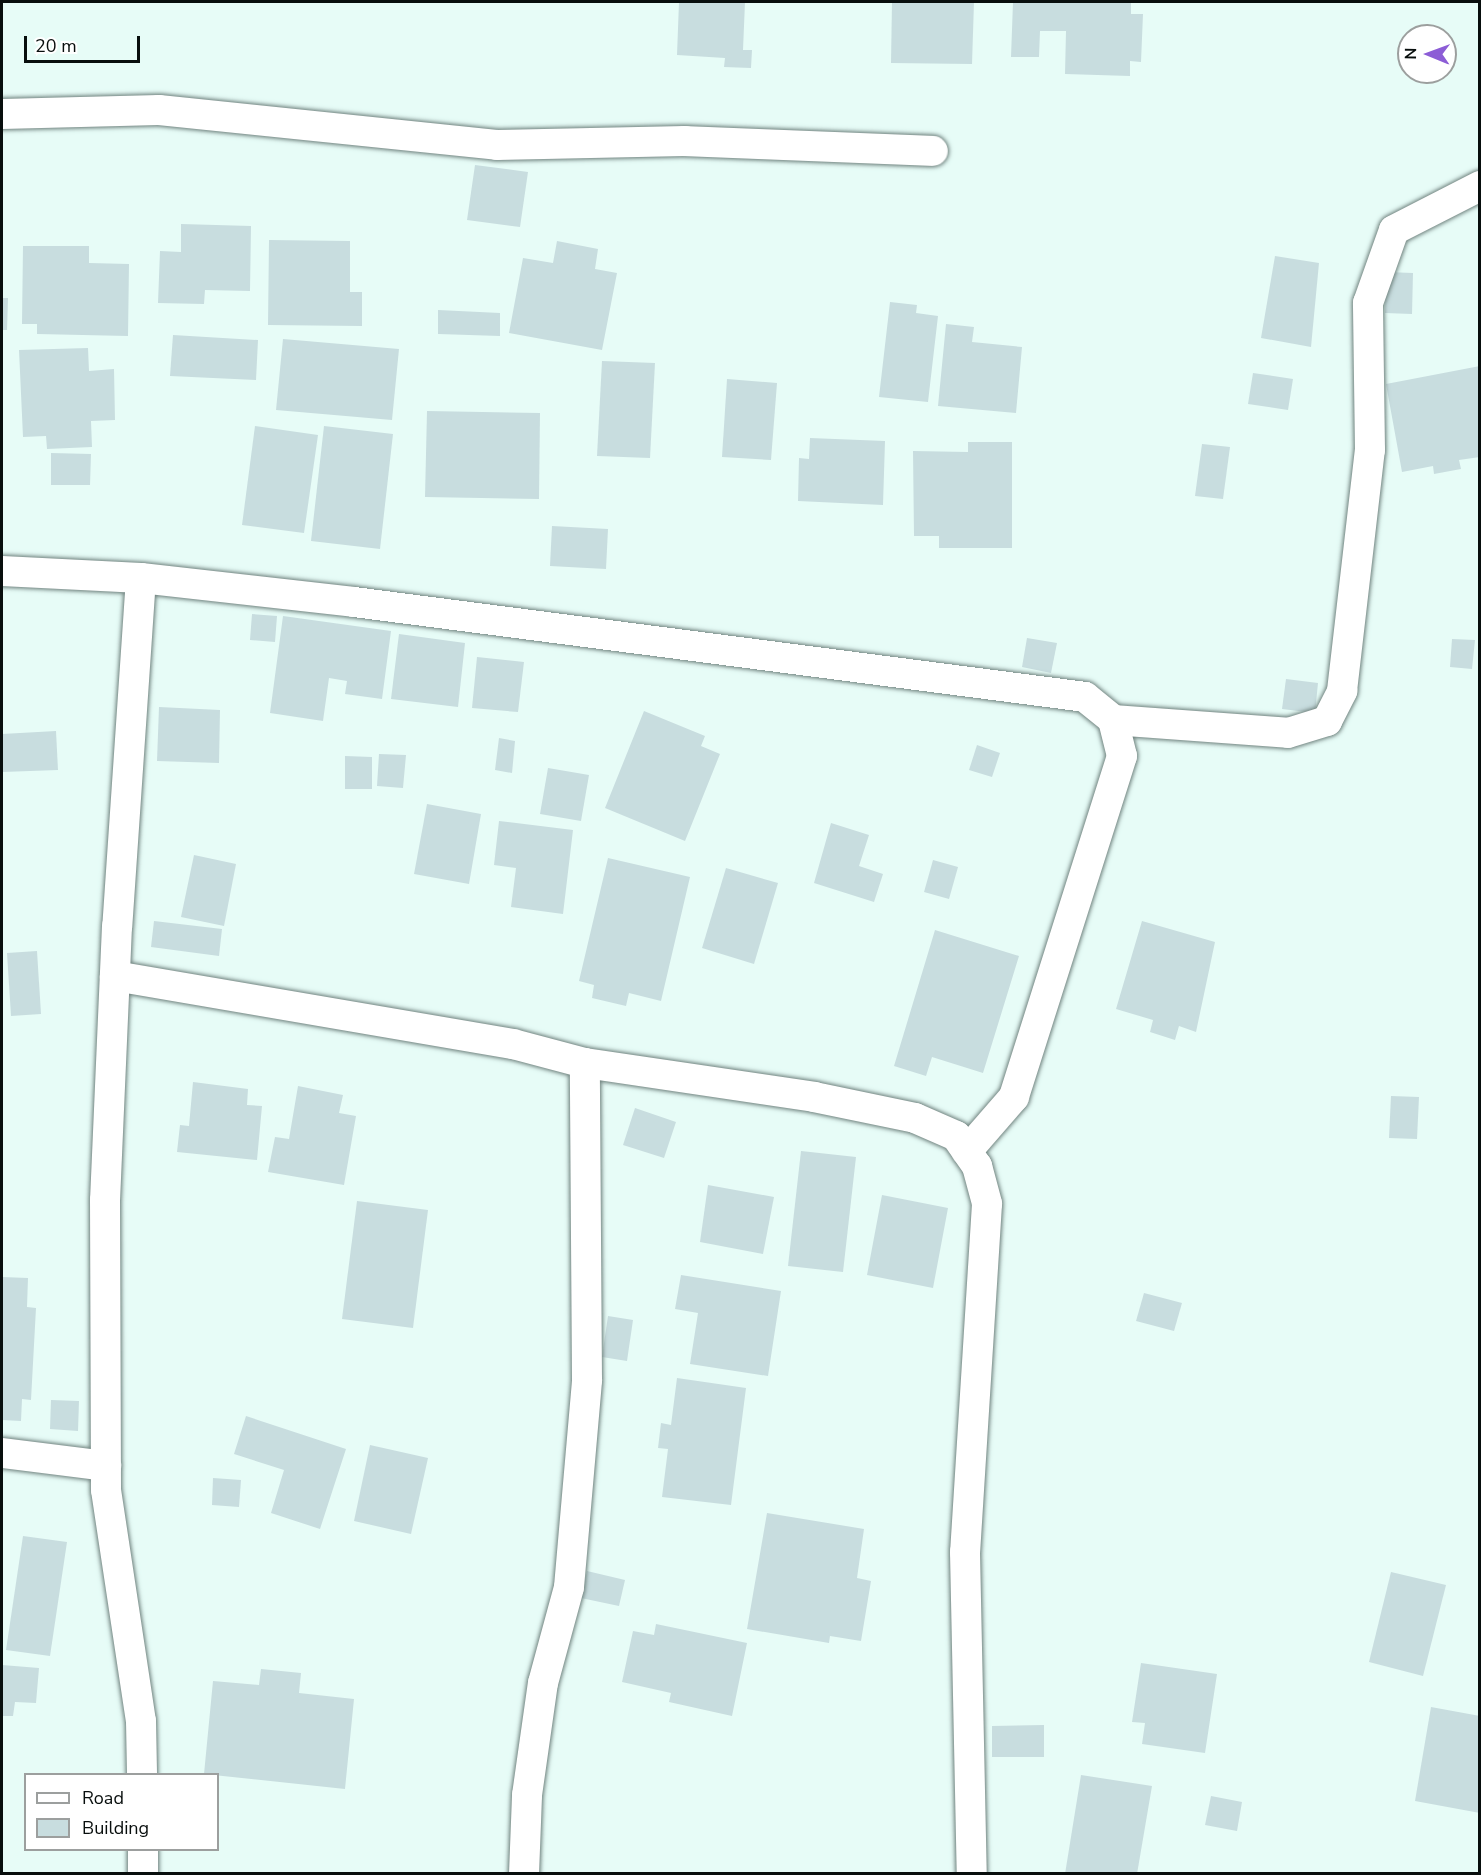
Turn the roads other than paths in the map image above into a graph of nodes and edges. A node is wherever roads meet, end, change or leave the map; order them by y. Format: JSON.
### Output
{"nodes":[{"id":1,"x":2,"y":114,"type":"edge"},
{"id":2,"x":933,"y":151,"type":"dead end"},
{"id":3,"x":1479,"y":186,"type":"edge"},
{"id":4,"x":2,"y":570,"type":"edge"},
{"id":5,"x":141,"y":578,"type":"junction"},
{"id":6,"x":1113,"y":720,"type":"junction"},
{"id":7,"x":114,"y":976,"type":"junction"},
{"id":8,"x":585,"y":1063,"type":"junction"},
{"id":9,"x":967,"y":1151,"type":"junction"},
{"id":10,"x":2,"y":1453,"type":"edge"},
{"id":11,"x":106,"y":1466,"type":"junction"},
{"id":12,"x":142,"y":1773,"type":"edge"},
{"id":13,"x":143,"y":1851,"type":"edge"},
{"id":14,"x":143,"y":1874,"type":"edge"},
{"id":15,"x":524,"y":1874,"type":"edge"},
{"id":16,"x":972,"y":1874,"type":"edge"}],
"edges":[{"from":1,"to":2,"type":"street"},
{"from":3,"to":6,"type":"street"},
{"from":4,"to":5,"type":"street"},
{"from":5,"to":6,"type":"street"},
{"from":5,"to":7,"type":"street"},
{"from":6,"to":9,"type":"street"},
{"from":7,"to":8,"type":"street"},
{"from":7,"to":11,"type":"street"},
{"from":8,"to":9,"type":"street"},
{"from":8,"to":15,"type":"street"},
{"from":9,"to":16,"type":"street"},
{"from":10,"to":11,"type":"street"},
{"from":11,"to":12,"type":"street"},
{"from":13,"to":14,"type":"street"}]}
